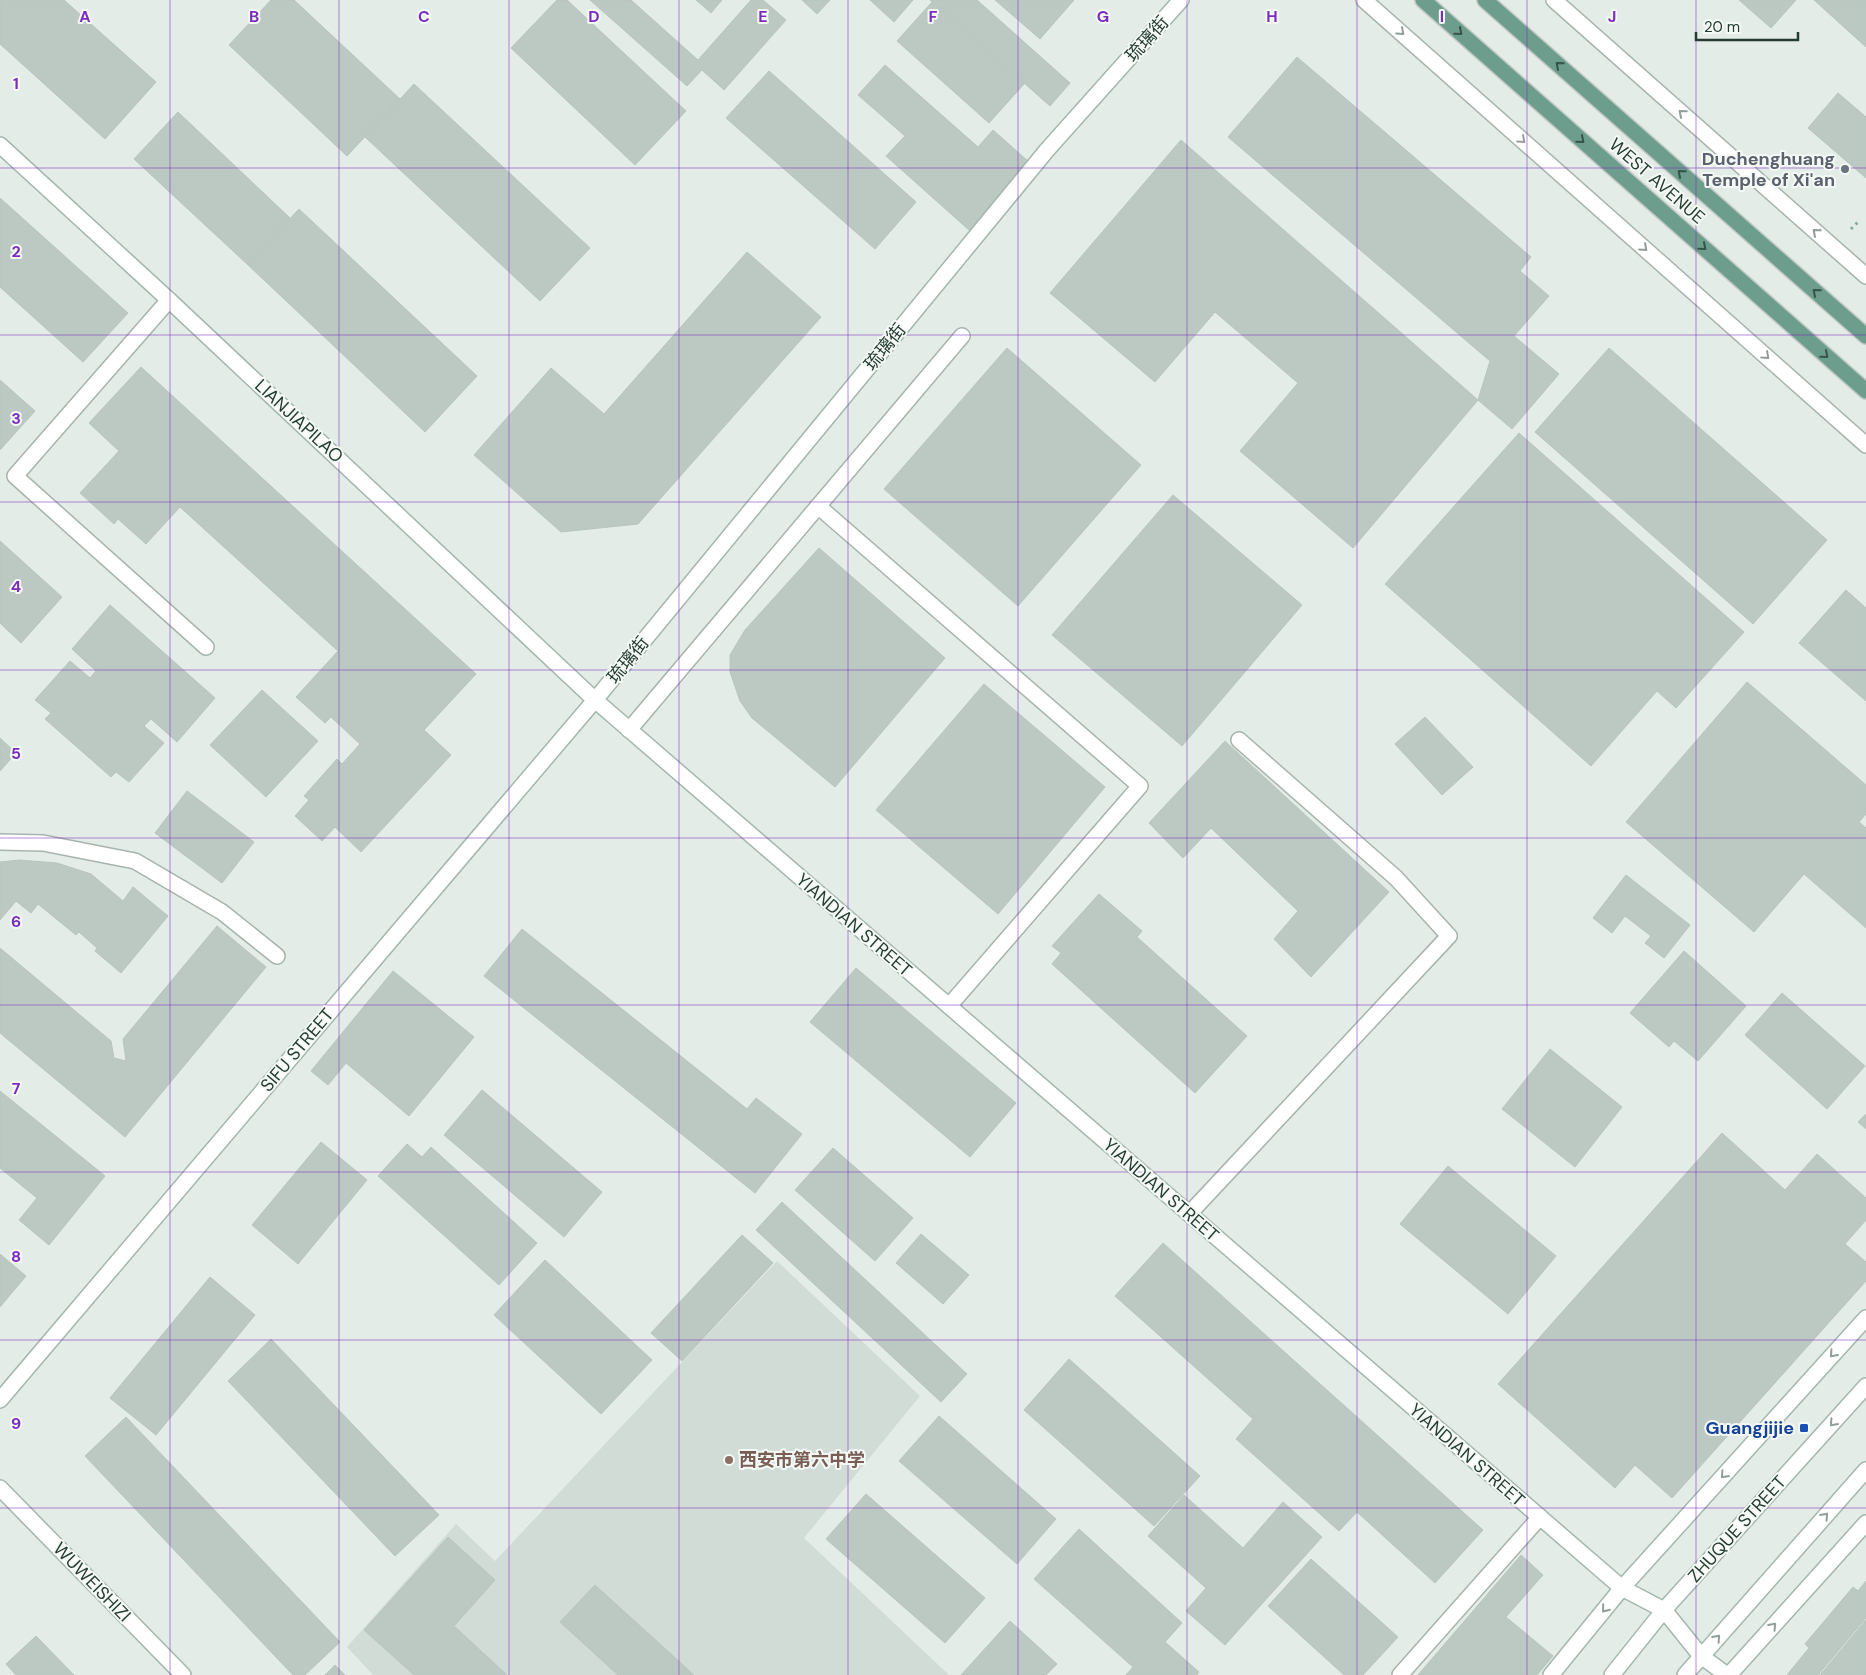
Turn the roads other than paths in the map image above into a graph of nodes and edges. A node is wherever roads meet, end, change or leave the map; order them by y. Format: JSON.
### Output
{"nodes":[{"id":1,"x":1181,"y":0,"type":"edge"},
{"id":2,"x":1364,"y":0,"type":"edge"},
{"id":3,"x":1423,"y":0,"type":"edge"},
{"id":4,"x":1485,"y":0,"type":"edge"},
{"id":5,"x":1554,"y":0,"type":"edge"},
{"id":6,"x":0,"y":145,"type":"edge"},
{"id":7,"x":1866,"y":276,"type":"edge"},
{"id":8,"x":169,"y":300,"type":"junction"},
{"id":9,"x":962,"y":336,"type":"dead end"},
{"id":10,"x":1866,"y":336,"type":"edge"},
{"id":11,"x":1866,"y":391,"type":"edge"},
{"id":12,"x":1866,"y":445,"type":"edge"},
{"id":13,"x":818,"y":506,"type":"junction"},
{"id":14,"x":206,"y":647,"type":"dead end"},
{"id":15,"x":595,"y":700,"type":"junction"},
{"id":16,"x":629,"y":730,"type":"junction"},
{"id":17,"x":1239,"y":740,"type":"dead end"},
{"id":18,"x":0,"y":842,"type":"edge"},
{"id":19,"x":277,"y":956,"type":"dead end"},
{"id":20,"x":949,"y":1006,"type":"junction"},
{"id":21,"x":1189,"y":1214,"type":"junction"},
{"id":22,"x":1866,"y":1318,"type":"edge"},
{"id":23,"x":1866,"y":1386,"type":"edge"},
{"id":24,"x":0,"y":1400,"type":"edge"},
{"id":25,"x":1866,"y":1470,"type":"edge"},
{"id":26,"x":0,"y":1488,"type":"edge"},
{"id":27,"x":1540,"y":1517,"type":"junction"},
{"id":28,"x":1866,"y":1523,"type":"edge"},
{"id":29,"x":1622,"y":1588,"type":"junction"},
{"id":30,"x":1664,"y":1610,"type":"junction"},
{"id":31,"x":1701,"y":1656,"type":"junction"},
{"id":32,"x":183,"y":1675,"type":"edge"},
{"id":33,"x":1400,"y":1675,"type":"edge"},
{"id":34,"x":1551,"y":1675,"type":"edge"},
{"id":35,"x":1612,"y":1675,"type":"edge"},
{"id":36,"x":1686,"y":1675,"type":"edge"},
{"id":37,"x":1728,"y":1675,"type":"edge"}],
"edges":[{"from":1,"to":15,"type":"street","name":"琉璃街"},
{"from":2,"to":12,"type":"street","one_way":true},
{"from":3,"to":11,"type":"main road","name":"WEST AVENUE","one_way":true},
{"from":10,"to":4,"type":"main road","name":"WEST AVENUE","one_way":true},
{"from":7,"to":5,"type":"street","one_way":true},
{"from":6,"to":8,"type":"street","name":"LIANJIAPILAO"},
{"from":8,"to":14,"type":"street"},
{"from":8,"to":15,"type":"street","name":"LIANJIAPILAO"},
{"from":9,"to":13,"type":"street"},
{"from":13,"to":16,"type":"street"},
{"from":13,"to":20,"type":"street"},
{"from":15,"to":16,"type":"street","name":"YIANDIAN STREET"},
{"from":15,"to":24,"type":"street","name":"SIFU STREET"},
{"from":16,"to":20,"type":"street","name":"YIANDIAN STREET"},
{"from":17,"to":21,"type":"street"},
{"from":18,"to":19,"type":"street"},
{"from":20,"to":21,"type":"street","name":"YIANDIAN STREET"},
{"from":21,"to":27,"type":"street","name":"YIANDIAN STREET"},
{"from":22,"to":29,"type":"street","one_way":true},
{"from":23,"to":30,"type":"street","name":"ZHUQUE STREET","one_way":true},
{"from":31,"to":25,"type":"street","one_way":true},
{"from":26,"to":32,"type":"street","name":"WUWEISHIZI"},
{"from":27,"to":29,"type":"street","name":"YIANDIAN STREET"},
{"from":27,"to":33,"type":"street"},
{"from":37,"to":28,"type":"street","one_way":true},
{"from":29,"to":30,"type":"street","name":"YIANDIAN STREET"},
{"from":29,"to":34,"type":"street","one_way":true},
{"from":30,"to":31,"type":"street","name":"YIANDIAN STREET"},
{"from":30,"to":35,"type":"street","name":"ZHUQUE STREET"},
{"from":31,"to":36,"type":"street"},
{"from":31,"to":37,"type":"street","name":"YIANDIAN STREET"}]}
